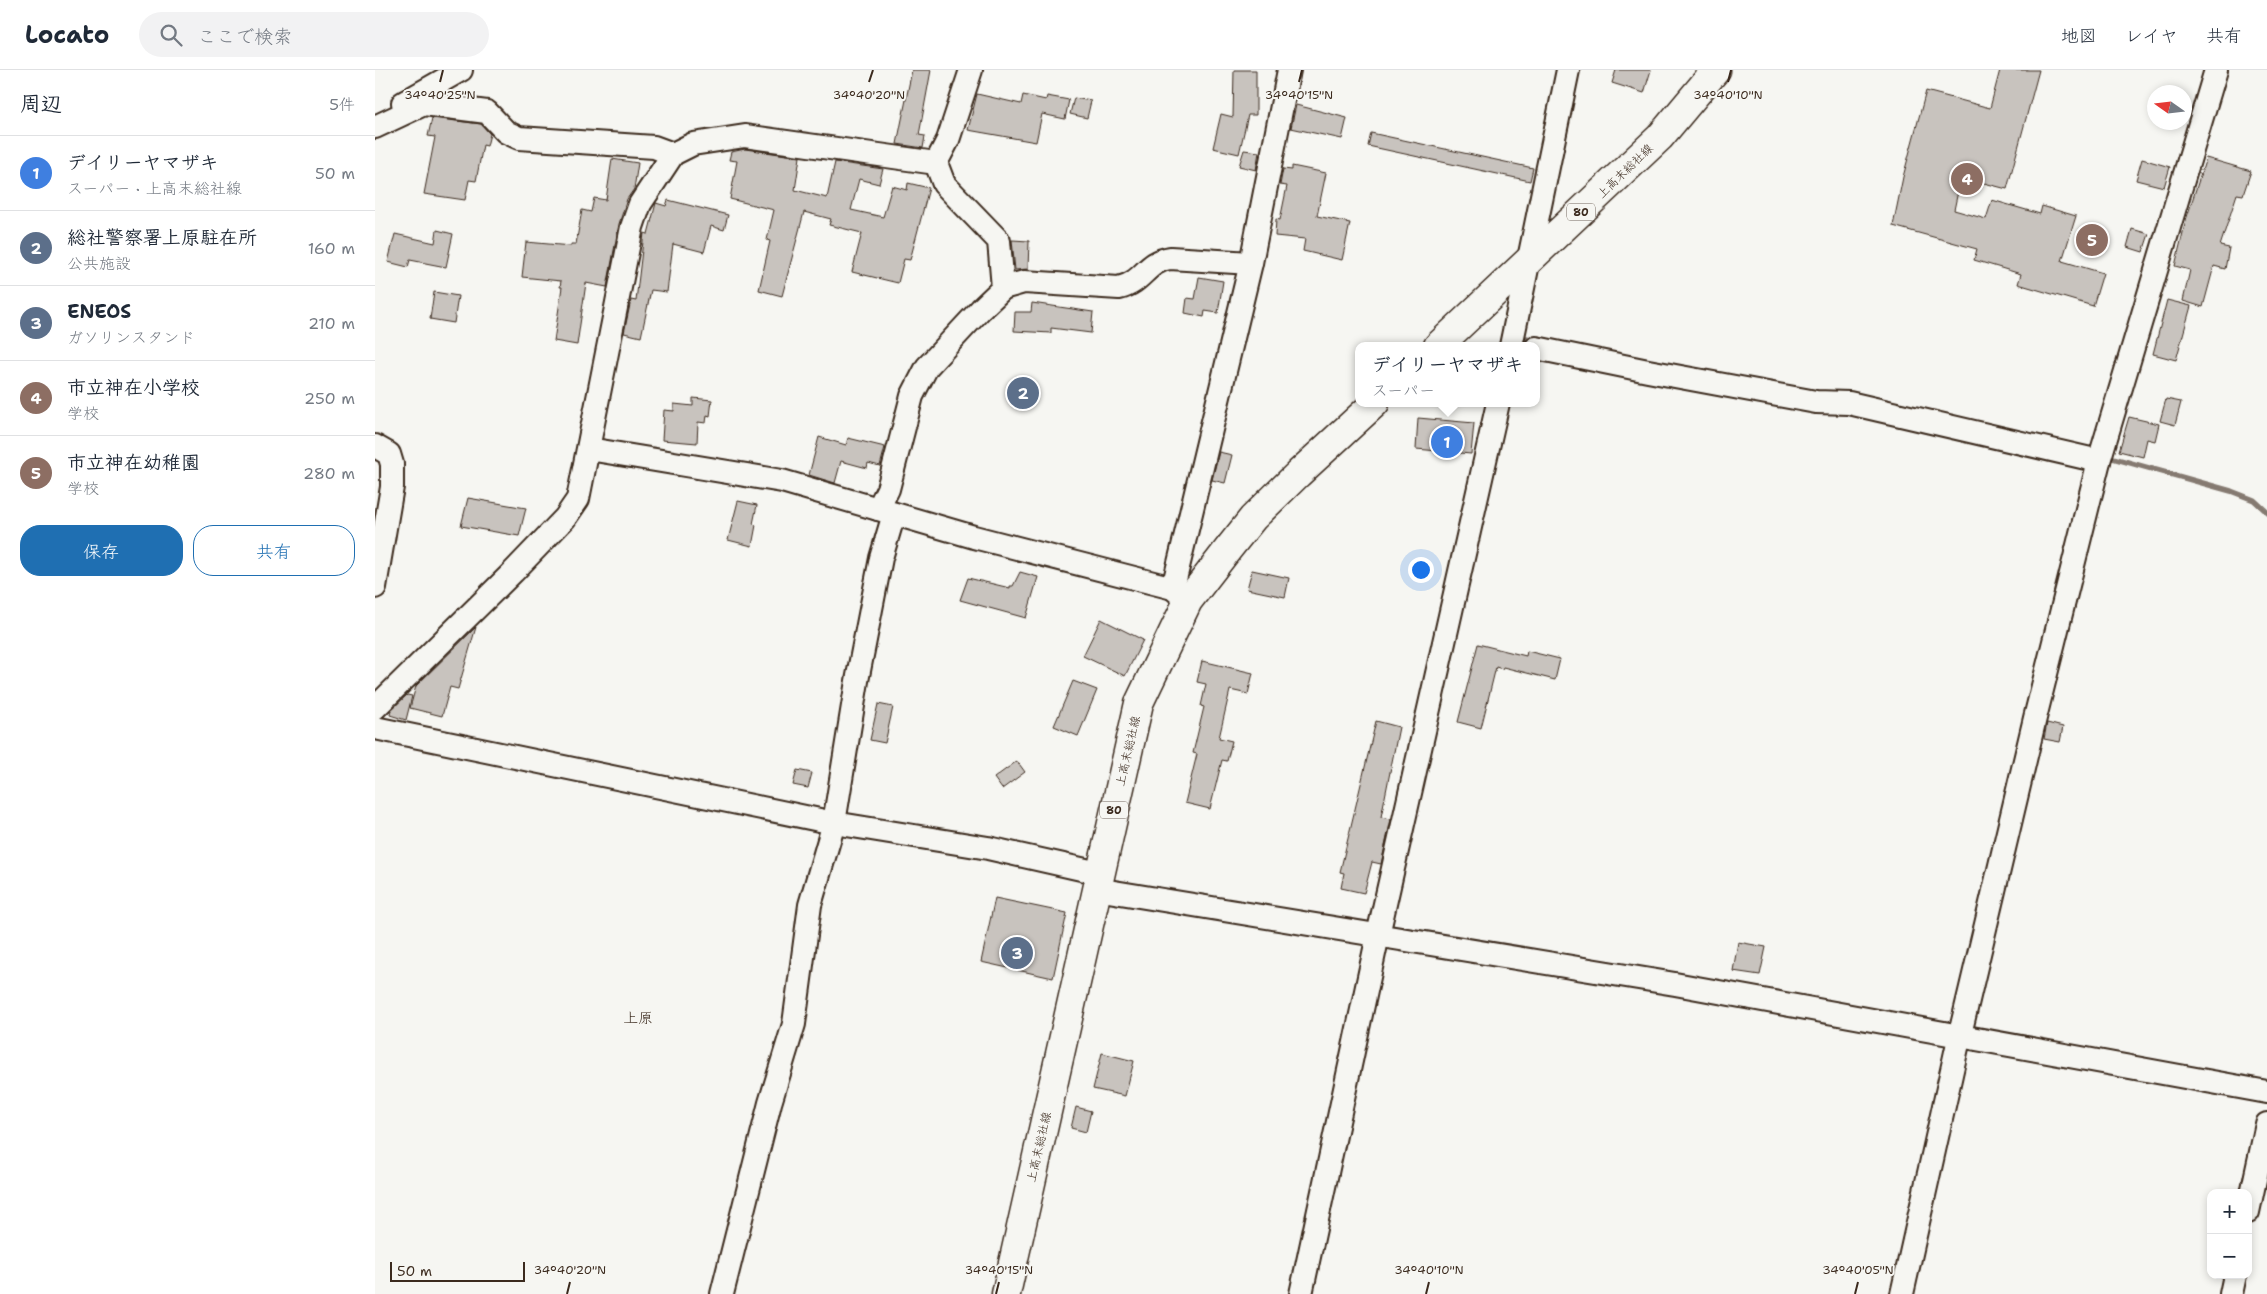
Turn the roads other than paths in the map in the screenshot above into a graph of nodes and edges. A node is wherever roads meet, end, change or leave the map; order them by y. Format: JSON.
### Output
{"nodes":[{"id":1,"x":461,"y":70,"type":"edge"},
{"id":2,"x":971,"y":70,"type":"edge"},
{"id":3,"x":1289,"y":70,"type":"edge"},
{"id":4,"x":1568,"y":70,"type":"edge"},
{"id":5,"x":1716,"y":70,"type":"edge"},
{"id":6,"x":2216,"y":70,"type":"edge"},
{"id":7,"x":375,"y":119,"type":"edge"},
{"id":8,"x":375,"y":127,"type":"edge"},
{"id":9,"x":673,"y":154,"type":"junction"},
{"id":10,"x":936,"y":163,"type":"junction"},
{"id":11,"x":1529,"y":262,"type":"junction"},
{"id":12,"x":1251,"y":263,"type":"junction"},
{"id":13,"x":1003,"y":288,"type":"junction"},
{"id":14,"x":1442,"y":342,"type":"edge"},
{"id":15,"x":1516,"y":342,"type":"edge"},
{"id":16,"x":1540,"y":349,"type":"edge"},
{"id":17,"x":1371,"y":407,"type":"edge"},
{"id":18,"x":1497,"y":407,"type":"edge"},
{"id":19,"x":375,"y":446,"type":"edge"},
{"id":20,"x":589,"y":449,"type":"junction"},
{"id":21,"x":2099,"y":461,"type":"junction"},
{"id":22,"x":886,"y":511,"type":"junction"},
{"id":23,"x":375,"y":587,"type":"edge"},
{"id":24,"x":1180,"y":594,"type":"junction"},
{"id":25,"x":375,"y":708,"type":"edge"},
{"id":26,"x":375,"y":728,"type":"edge"},
{"id":27,"x":834,"y":823,"type":"junction"},
{"id":28,"x":1097,"y":881,"type":"junction"},
{"id":29,"x":1378,"y":936,"type":"junction"},
{"id":30,"x":1960,"y":1034,"type":"junction"},
{"id":31,"x":2267,"y":1092,"type":"edge"},
{"id":32,"x":2267,"y":1124,"type":"edge"},
{"id":33,"x":2252,"y":1193,"type":"edge"},
{"id":34,"x":2234,"y":1279,"type":"edge"},
{"id":35,"x":722,"y":1294,"type":"edge"},
{"id":36,"x":1006,"y":1294,"type":"edge"},
{"id":37,"x":1301,"y":1294,"type":"edge"},
{"id":38,"x":1902,"y":1294,"type":"edge"},
{"id":39,"x":2231,"y":1294,"type":"edge"}],
"edges":[{"from":1,"to":7,"type":"street"},
{"from":2,"to":10,"type":"street"},
{"from":3,"to":12,"type":"street"},
{"from":4,"to":11,"type":"street"},
{"from":5,"to":11,"type":"main road","name":"上高末総社線","number":"80"},
{"from":6,"to":21,"type":"street"},
{"from":8,"to":9,"type":"street"},
{"from":9,"to":10,"type":"street"},
{"from":9,"to":20,"type":"street"},
{"from":10,"to":13,"type":"street"},
{"from":11,"to":14,"type":"main road","name":"上高末総社線","number":"80"},
{"from":11,"to":15,"type":"street"},
{"from":12,"to":13,"type":"street"},
{"from":12,"to":24,"type":"street"},
{"from":13,"to":22,"type":"street"},
{"from":16,"to":21,"type":"street"},
{"from":17,"to":24,"type":"main road","name":"上高末総社線","number":"80"},
{"from":18,"to":29,"type":"street"},
{"from":19,"to":23,"type":"street"},
{"from":20,"to":22,"type":"street"},
{"from":20,"to":25,"type":"street"},
{"from":21,"to":30,"type":"street"},
{"from":22,"to":24,"type":"street"},
{"from":22,"to":27,"type":"street"},
{"from":24,"to":28,"type":"main road","name":"上高末総社線","number":"80"},
{"from":26,"to":27,"type":"street"},
{"from":27,"to":28,"type":"street"},
{"from":27,"to":35,"type":"street"},
{"from":28,"to":29,"type":"street"},
{"from":28,"to":36,"type":"main road","name":"上高末総社線","number":"80"},
{"from":29,"to":30,"type":"street"},
{"from":29,"to":37,"type":"street"},
{"from":30,"to":31,"type":"street"},
{"from":30,"to":38,"type":"street"},
{"from":32,"to":33,"type":"street"},
{"from":34,"to":39,"type":"street"}]}
